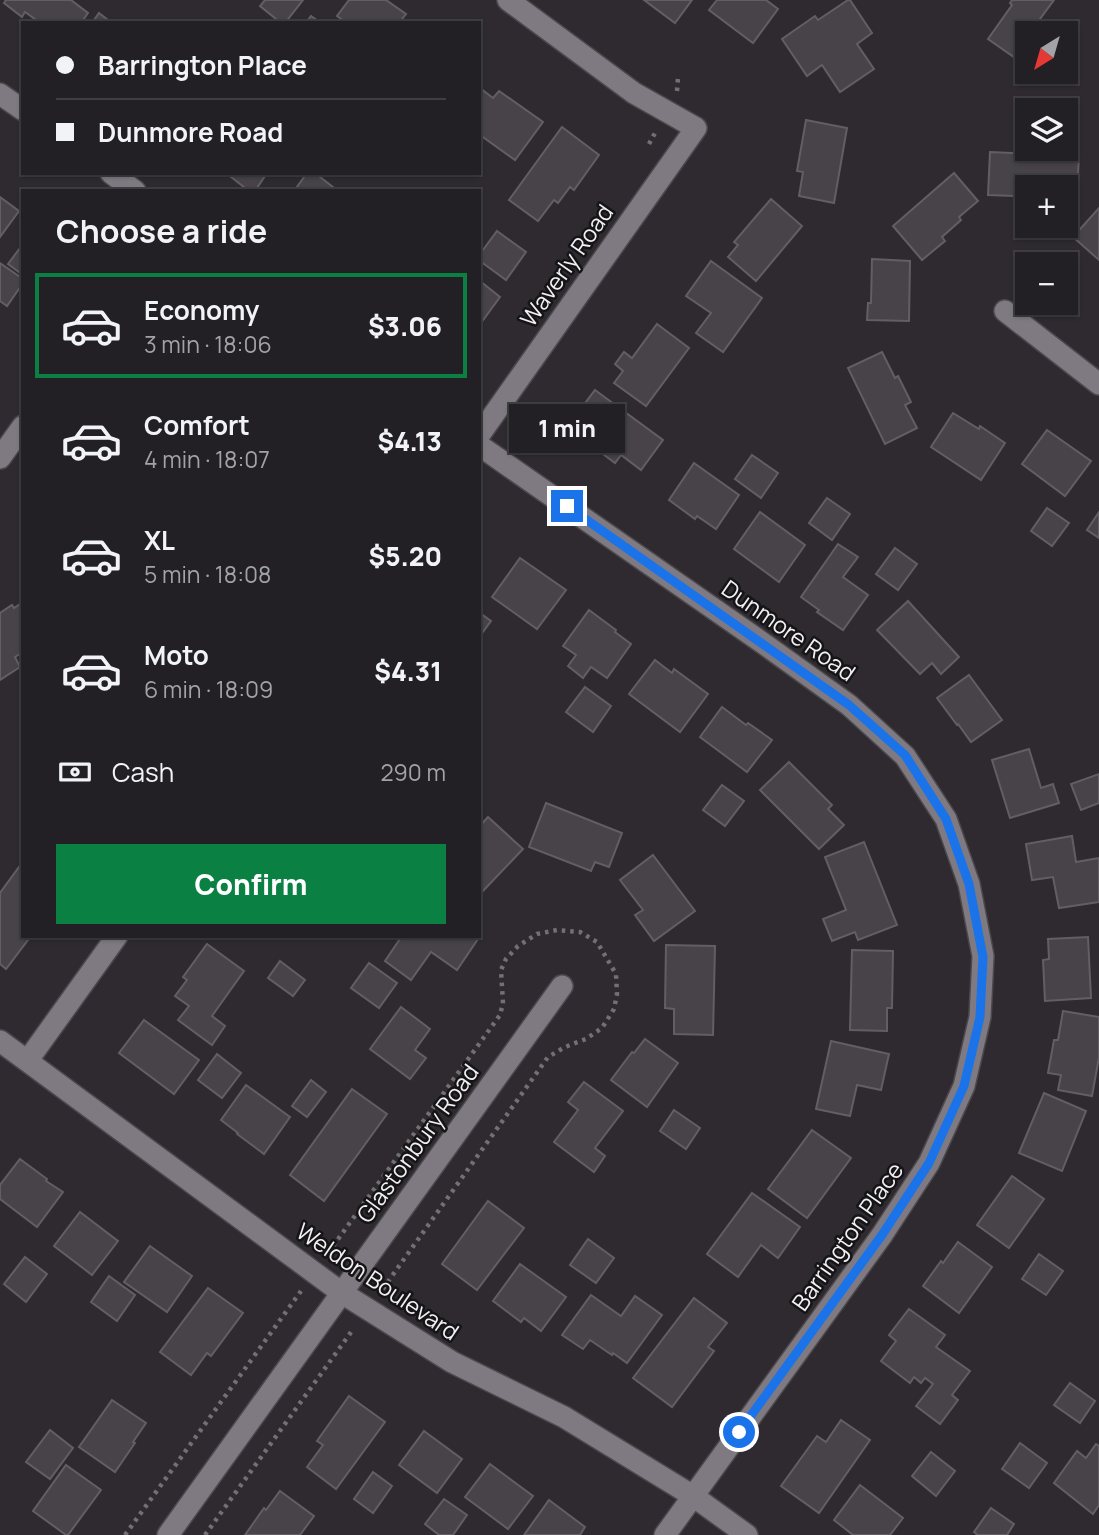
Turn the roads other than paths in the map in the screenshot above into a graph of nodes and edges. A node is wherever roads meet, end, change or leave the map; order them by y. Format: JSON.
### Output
{"nodes":[{"id":1,"x":508,"y":0,"type":"edge"},
{"id":2,"x":0,"y":94,"type":"edge"},
{"id":3,"x":21,"y":109,"type":"edge"},
{"id":4,"x":114,"y":175,"type":"edge"},
{"id":5,"x":132,"y":189,"type":"edge"},
{"id":6,"x":1005,"y":311,"type":"dead end"},
{"id":7,"x":1099,"y":384,"type":"edge"},
{"id":8,"x":21,"y":429,"type":"edge"},
{"id":9,"x":481,"y":433,"type":"edge"},
{"id":10,"x":481,"y":447,"type":"edge"},
{"id":11,"x":0,"y":458,"type":"edge"},
{"id":12,"x":978,"y":930,"type":"joint"},
{"id":13,"x":116,"y":938,"type":"edge"},
{"id":14,"x":562,"y":986,"type":"dead end"},
{"id":15,"x":0,"y":1041,"type":"edge"},
{"id":16,"x":27,"y":1060,"type":"junction"},
{"id":17,"x":342,"y":1293,"type":"junction"},
{"id":18,"x":692,"y":1496,"type":"junction"},
{"id":19,"x":168,"y":1535,"type":"edge"},
{"id":20,"x":664,"y":1535,"type":"edge"},
{"id":21,"x":747,"y":1535,"type":"edge"}],
"edges":[{"from":1,"to":9,"type":"street","name":"Waverly Road"},
{"from":2,"to":3,"type":"street"},
{"from":4,"to":5,"type":"street"},
{"from":6,"to":7,"type":"street"},
{"from":8,"to":11,"type":"street"},
{"from":10,"to":12,"type":"street","name":"Dunmore Road"},
{"from":12,"to":18,"type":"street","name":"Barrington Place"},
{"from":13,"to":16,"type":"street"},
{"from":14,"to":17,"type":"street","name":"Glastonbury Road"},
{"from":15,"to":16,"type":"street","name":"Weldon Boulevard"},
{"from":16,"to":17,"type":"street","name":"Weldon Boulevard"},
{"from":17,"to":18,"type":"street","name":"Weldon Boulevard"},
{"from":17,"to":19,"type":"street","name":"Glastonbury Road"},
{"from":18,"to":20,"type":"street","name":"Barrington Place"},
{"from":18,"to":21,"type":"street","name":"Weldon Boulevard"}]}
